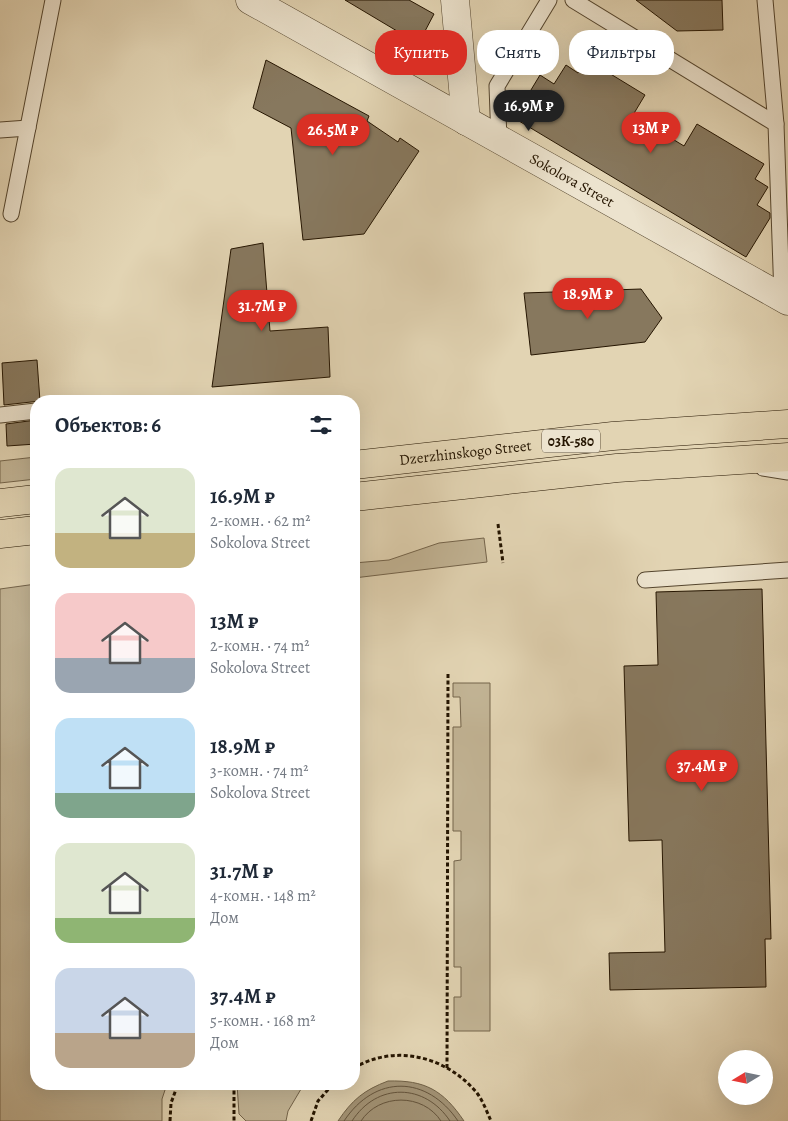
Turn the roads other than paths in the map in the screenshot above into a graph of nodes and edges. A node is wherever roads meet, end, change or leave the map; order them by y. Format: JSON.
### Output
{"nodes":[{"id":1,"x":53,"y":0,"type":"edge"},
{"id":2,"x":250,"y":0,"type":"edge"},
{"id":3,"x":455,"y":0,"type":"edge"},
{"id":4,"x":549,"y":0,"type":"edge"},
{"id":5,"x":573,"y":0,"type":"edge"},
{"id":6,"x":765,"y":0,"type":"edge"},
{"id":7,"x":466,"y":121,"type":"junction"},
{"id":8,"x":776,"y":124,"type":"junction"},
{"id":9,"x":28,"y":128,"type":"junction"},
{"id":10,"x":0,"y":130,"type":"edge"},
{"id":11,"x":499,"y":140,"type":"junction"},
{"id":12,"x":11,"y":214,"type":"dead end"},
{"id":13,"x":785,"y":299,"type":"edge"},
{"id":14,"x":30,"y":412,"type":"edge"},
{"id":15,"x":0,"y":415,"type":"edge"},
{"id":16,"x":788,"y":424,"type":"edge"},
{"id":17,"x":788,"y":457,"type":"edge"},
{"id":18,"x":707,"y":462,"type":"junction"},
{"id":19,"x":360,"y":464,"type":"edge"},
{"id":20,"x":788,"y":472,"type":"edge"},
{"id":21,"x":360,"y":496,"type":"edge"},
{"id":22,"x":30,"y":500,"type":"edge"},
{"id":23,"x":0,"y":503,"type":"edge"},
{"id":24,"x":30,"y":531,"type":"edge"},
{"id":25,"x":0,"y":534,"type":"edge"},
{"id":26,"x":788,"y":570,"type":"edge"},
{"id":27,"x":646,"y":580,"type":"dead end"}],
"edges":[{"from":1,"to":9,"type":"lane"},
{"from":2,"to":7,"type":"street","name":"Sokolova Street"},
{"from":3,"to":7,"type":"street"},
{"from":4,"to":11,"type":"lane"},
{"from":5,"to":8,"type":"lane"},
{"from":6,"to":8,"type":"lane"},
{"from":7,"to":11,"type":"street","name":"Sokolova Street"},
{"from":8,"to":13,"type":"lane"},
{"from":9,"to":10,"type":"lane"},
{"from":9,"to":12,"type":"lane"},
{"from":11,"to":13,"type":"street","name":"Sokolova Street"},
{"from":14,"to":15,"type":"lane"},
{"from":16,"to":19,"type":"main road","name":"Dzerzhinskogo Street","number":"03К-580"},
{"from":17,"to":18,"type":"main road","number":"03К-580"},
{"from":18,"to":20,"type":"lane"},
{"from":18,"to":21,"type":"main road","number":"03К-580"},
{"from":22,"to":23,"type":"main road"},
{"from":24,"to":25,"type":"main road"},
{"from":26,"to":27,"type":"lane"}]}
